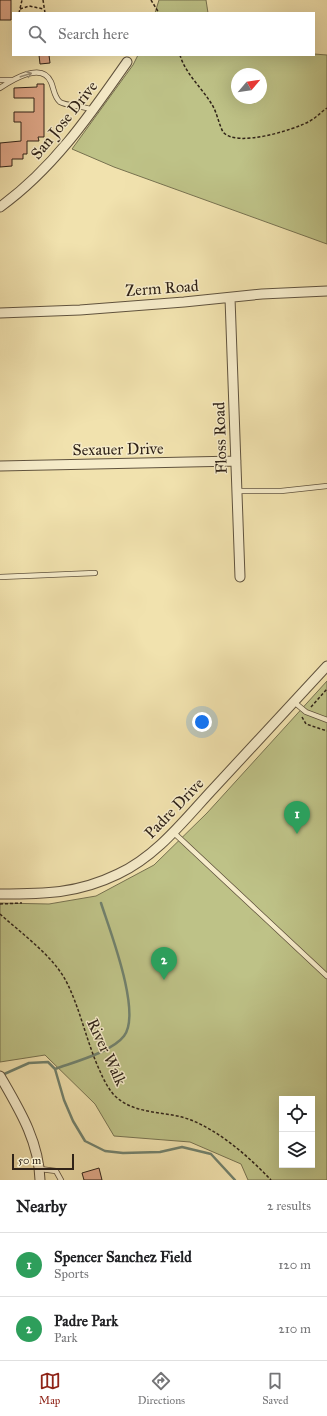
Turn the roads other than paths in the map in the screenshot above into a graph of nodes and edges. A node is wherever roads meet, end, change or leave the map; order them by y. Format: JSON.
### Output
{"nodes":[{"id":1,"x":127,"y":62,"type":"dead end"},
{"id":2,"x":0,"y":80,"type":"edge"},
{"id":3,"x":12,"y":80,"type":"junction"},
{"id":4,"x":0,"y":88,"type":"edge"},
{"id":5,"x":92,"y":110,"type":"junction"},
{"id":6,"x":0,"y":207,"type":"edge"},
{"id":7,"x":327,"y":291,"type":"edge"},
{"id":8,"x":230,"y":298,"type":"junction"},
{"id":9,"x":0,"y":312,"type":"edge"},
{"id":10,"x":236,"y":462,"type":"junction"},
{"id":11,"x":0,"y":466,"type":"edge"},
{"id":12,"x":327,"y":486,"type":"edge"},
{"id":13,"x":237,"y":491,"type":"junction"},
{"id":14,"x":95,"y":573,"type":"dead end"},
{"id":15,"x":0,"y":577,"type":"edge"},
{"id":16,"x":240,"y":577,"type":"dead end"},
{"id":17,"x":327,"y":666,"type":"edge"},
{"id":18,"x":294,"y":702,"type":"junction"},
{"id":19,"x":327,"y":720,"type":"edge"},
{"id":20,"x":173,"y":832,"type":"junction"},
{"id":21,"x":0,"y":894,"type":"edge"},
{"id":22,"x":327,"y":976,"type":"edge"},
{"id":23,"x":0,"y":1076,"type":"edge"},
{"id":24,"x":40,"y":1169,"type":"junction"},
{"id":25,"x":40,"y":1180,"type":"edge"},
{"id":26,"x":61,"y":1180,"type":"edge"}],
"edges":[{"from":1,"to":5,"type":"street","name":"San Jose Drive"},
{"from":2,"to":3,"type":"lane"},
{"from":3,"to":4,"type":"lane"},
{"from":3,"to":5,"type":"lane","one_way":true},
{"from":5,"to":6,"type":"street","name":"San Jose Drive"},
{"from":7,"to":8,"type":"street","name":"Zerm Road"},
{"from":8,"to":9,"type":"street","name":"Zerm Road"},
{"from":8,"to":10,"type":"street","name":"Floss Road"},
{"from":10,"to":11,"type":"street","name":"Sexauer Drive"},
{"from":10,"to":13,"type":"street","name":"Floss Road"},
{"from":12,"to":13,"type":"lane"},
{"from":13,"to":16,"type":"street","name":"Floss Road"},
{"from":14,"to":15,"type":"lane"},
{"from":17,"to":18,"type":"street","name":"Padre Drive"},
{"from":18,"to":19,"type":"lane"},
{"from":18,"to":20,"type":"street","name":"Padre Drive"},
{"from":20,"to":21,"type":"street","name":"Padre Drive"},
{"from":20,"to":22,"type":"lane"},
{"from":23,"to":24,"type":"street"},
{"from":24,"to":25,"type":"street"},
{"from":24,"to":26,"type":"lane"}]}
